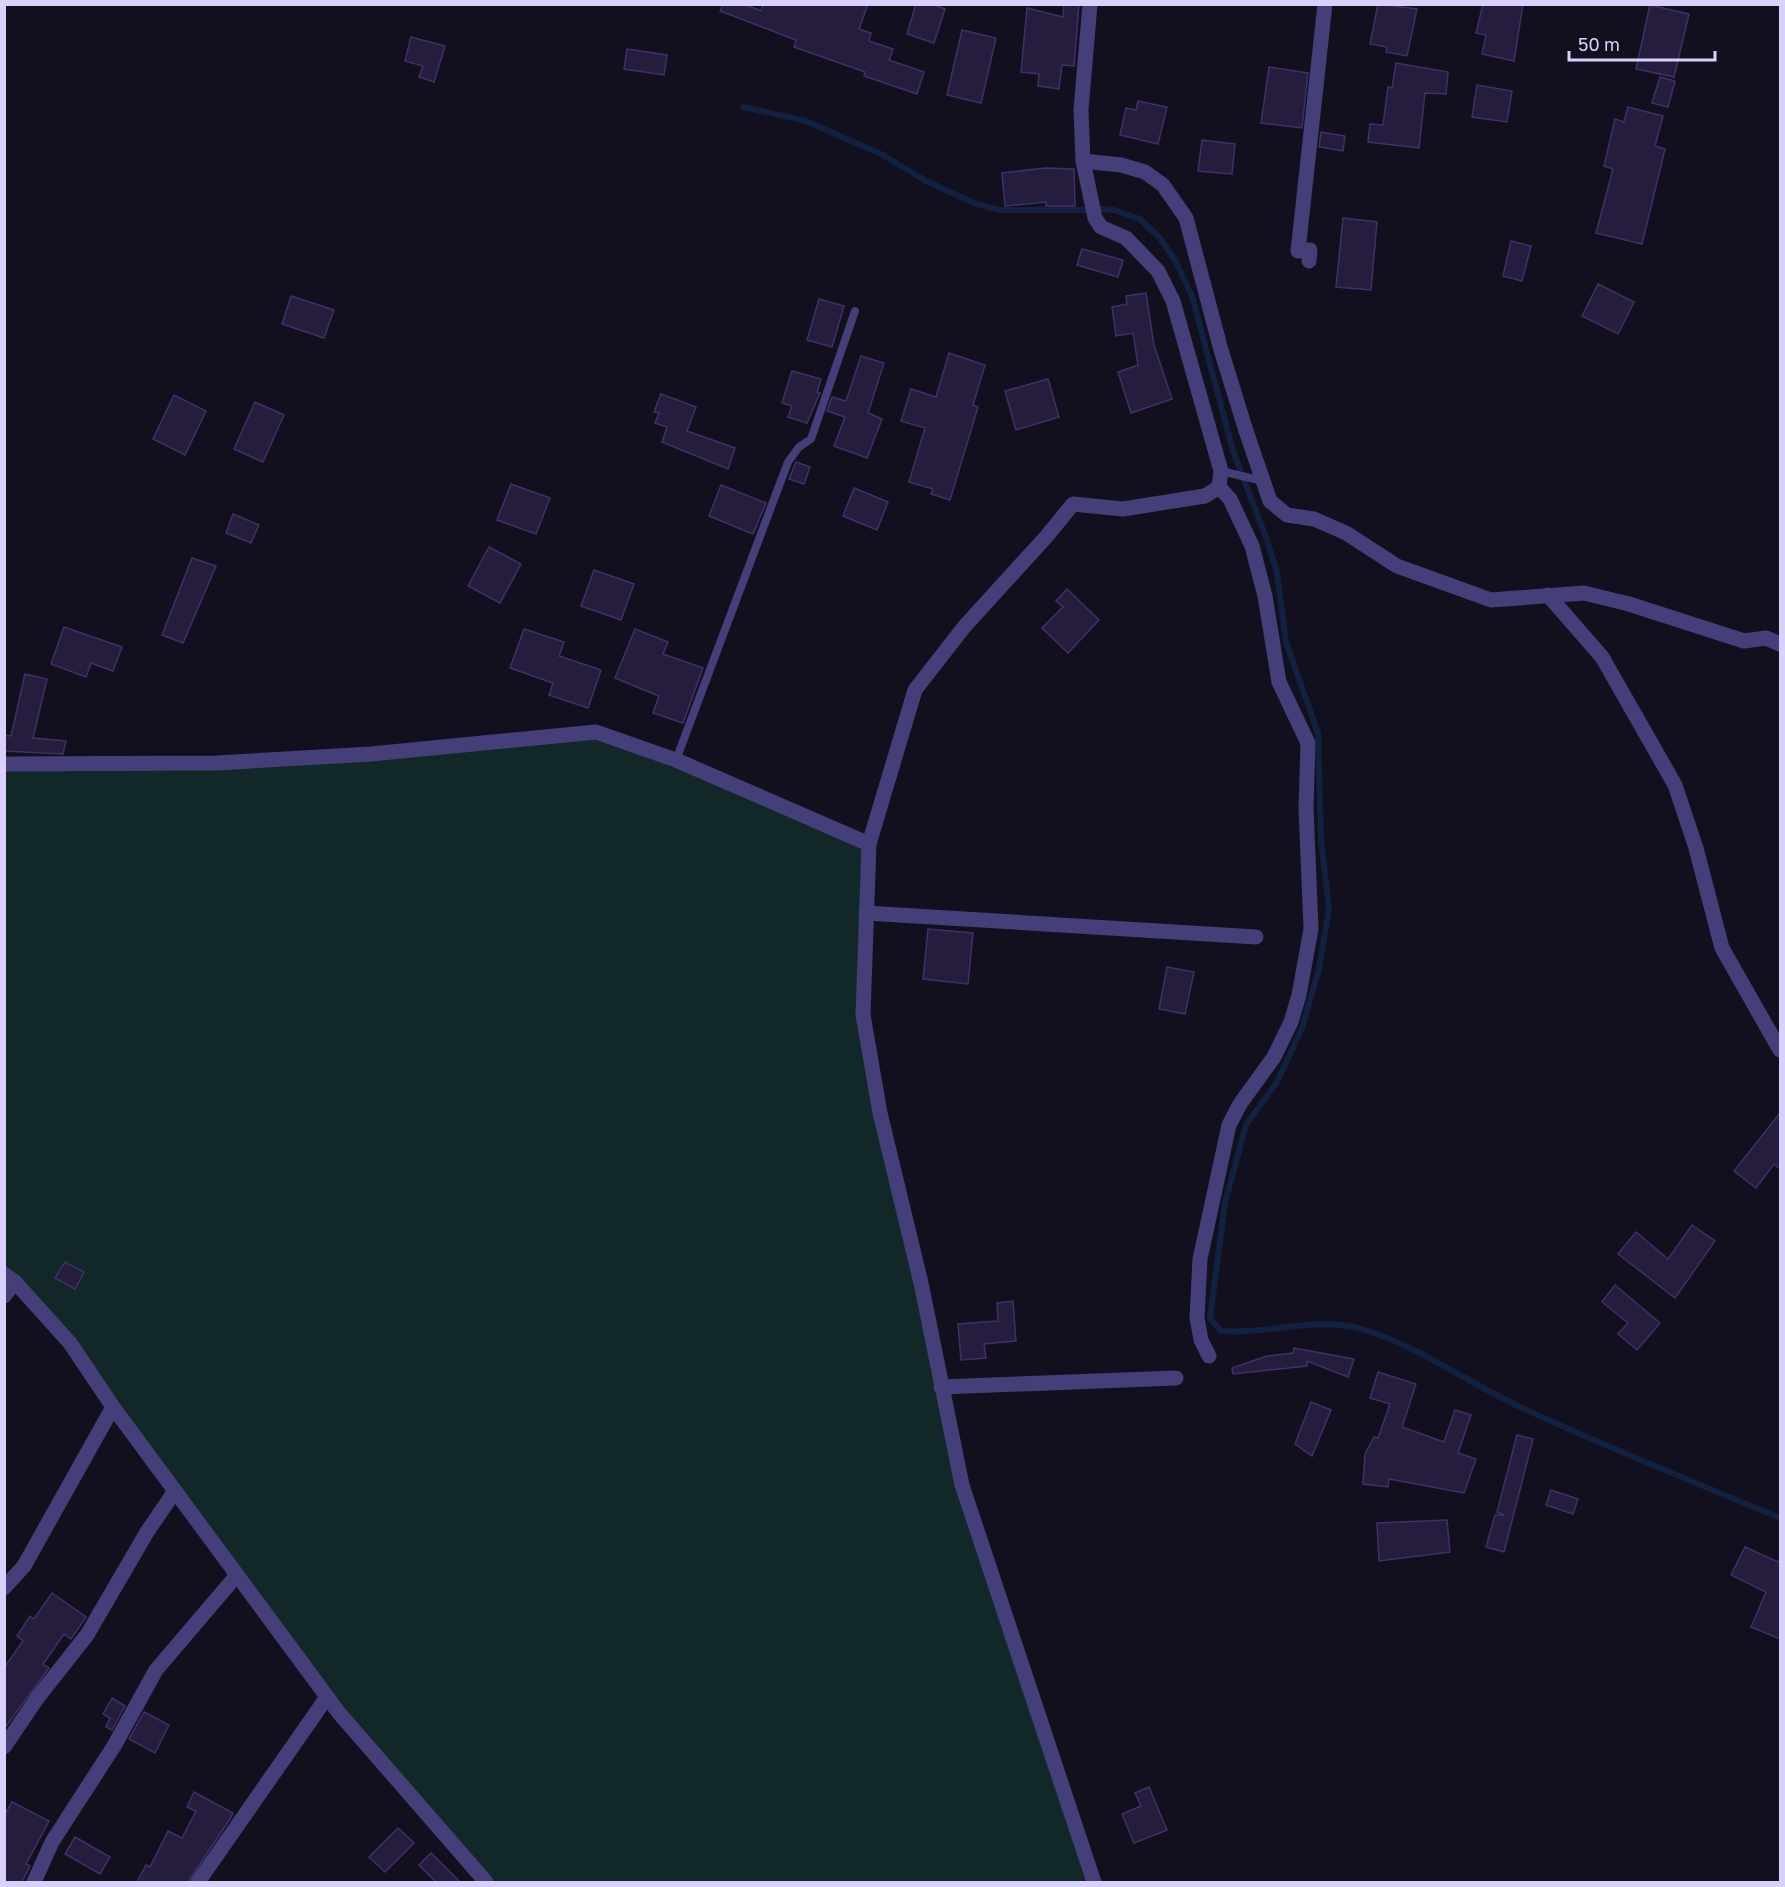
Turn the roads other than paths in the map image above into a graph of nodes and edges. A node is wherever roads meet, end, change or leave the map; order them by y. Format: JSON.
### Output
{"nodes":[{"id":1,"x":1090,"y":4,"type":"edge"},
{"id":2,"x":1325,"y":4,"type":"edge"},
{"id":3,"x":1083,"y":161,"type":"junction"},
{"id":4,"x":1309,"y":261,"type":"dead end"},
{"id":5,"x":855,"y":311,"type":"dead end"},
{"id":6,"x":1220,"y":479,"type":"junction"},
{"id":7,"x":1263,"y":481,"type":"junction"},
{"id":8,"x":1548,"y":595,"type":"junction"},
{"id":9,"x":1780,"y":644,"type":"edge"},
{"id":10,"x":676,"y":760,"type":"junction"},
{"id":11,"x":4,"y":764,"type":"edge"},
{"id":12,"x":869,"y":844,"type":"junction"},
{"id":13,"x":866,"y":914,"type":"junction"},
{"id":14,"x":1256,"y":937,"type":"dead end"},
{"id":15,"x":1780,"y":1050,"type":"edge"},
{"id":16,"x":10,"y":1278,"type":"edge"},
{"id":17,"x":4,"y":1296,"type":"edge"},
{"id":18,"x":1209,"y":1356,"type":"dead end"},
{"id":19,"x":1176,"y":1378,"type":"dead end"},
{"id":20,"x":941,"y":1387,"type":"junction"},
{"id":21,"x":114,"y":1407,"type":"junction"},
{"id":22,"x":175,"y":1491,"type":"junction"},
{"id":23,"x":237,"y":1575,"type":"junction"},
{"id":24,"x":4,"y":1588,"type":"edge"},
{"id":25,"x":327,"y":1697,"type":"junction"},
{"id":26,"x":4,"y":1748,"type":"edge"},
{"id":27,"x":34,"y":1882,"type":"edge"},
{"id":28,"x":198,"y":1882,"type":"edge"},
{"id":29,"x":486,"y":1882,"type":"edge"},
{"id":30,"x":1094,"y":1882,"type":"edge"}],
"edges":[{"from":1,"to":3,"type":"street"},
{"from":2,"to":4,"type":"street"},
{"from":3,"to":6,"type":"street"},
{"from":3,"to":7,"type":"street"},
{"from":5,"to":10,"type":"lane"},
{"from":6,"to":7,"type":"lane"},
{"from":6,"to":12,"type":"street"},
{"from":6,"to":18,"type":"street"},
{"from":7,"to":8,"type":"street"},
{"from":8,"to":9,"type":"street"},
{"from":8,"to":15,"type":"street"},
{"from":10,"to":11,"type":"street"},
{"from":10,"to":12,"type":"street"},
{"from":12,"to":13,"type":"street"},
{"from":13,"to":14,"type":"street"},
{"from":13,"to":20,"type":"street"},
{"from":16,"to":17,"type":"street"},
{"from":16,"to":21,"type":"street"},
{"from":19,"to":20,"type":"street"},
{"from":20,"to":30,"type":"street"},
{"from":21,"to":22,"type":"street"},
{"from":21,"to":24,"type":"street"},
{"from":22,"to":23,"type":"street"},
{"from":22,"to":26,"type":"street"},
{"from":23,"to":25,"type":"street"},
{"from":23,"to":27,"type":"street"},
{"from":25,"to":28,"type":"street"},
{"from":25,"to":29,"type":"street"}]}
